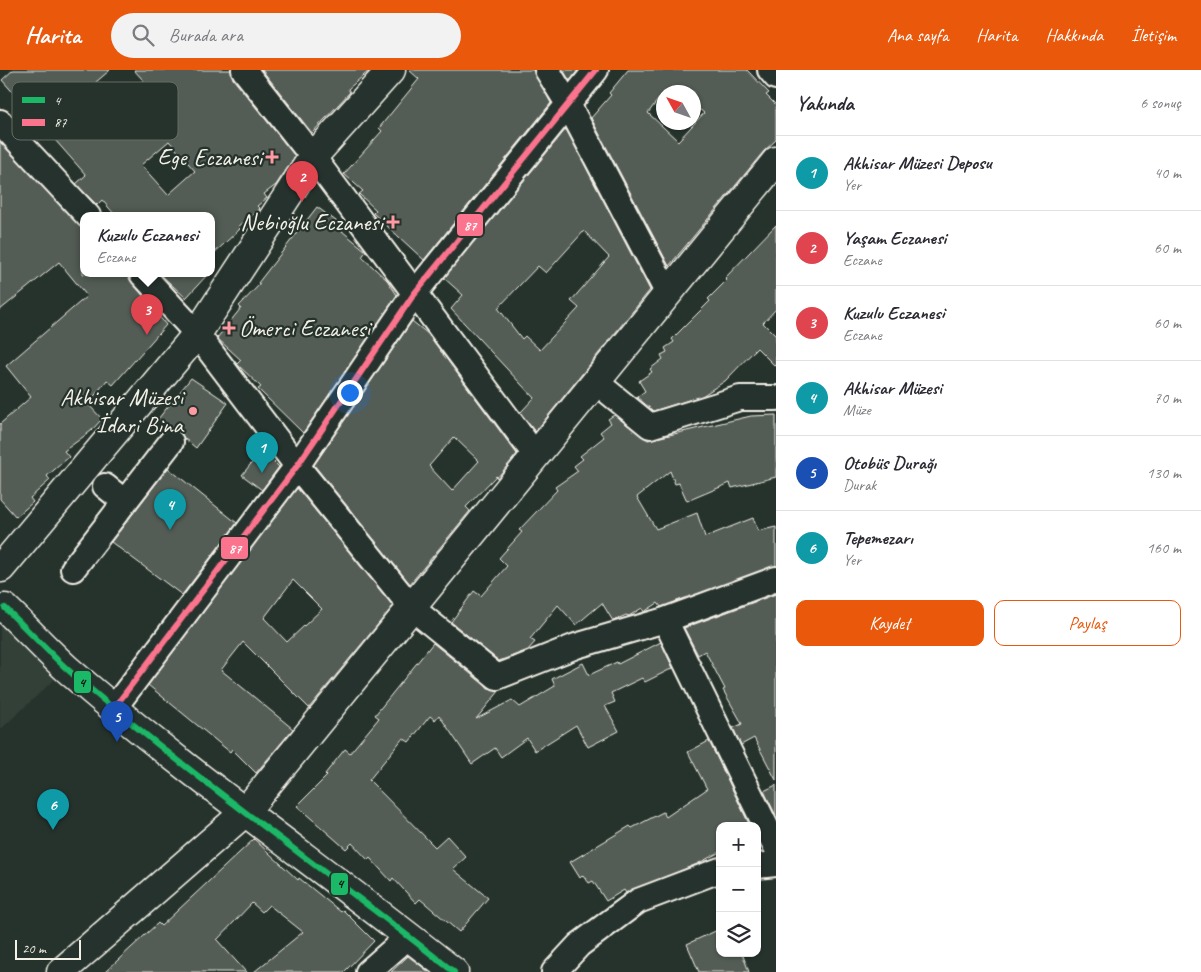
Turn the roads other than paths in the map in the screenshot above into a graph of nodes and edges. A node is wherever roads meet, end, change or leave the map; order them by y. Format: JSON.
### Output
{"nodes":[{"id":1,"x":244,"y":70,"type":"edge"},
{"id":2,"x":391,"y":70,"type":"edge"},
{"id":3,"x":547,"y":70,"type":"edge"},
{"id":4,"x":596,"y":70,"type":"edge"},
{"id":5,"x":770,"y":70,"type":"edge"},
{"id":6,"x":776,"y":77,"type":"edge"},
{"id":7,"x":568,"y":104,"type":"junction"},
{"id":8,"x":0,"y":122,"type":"edge"},
{"id":9,"x":12,"y":135,"type":"edge"},
{"id":10,"x":17,"y":140,"type":"edge"},
{"id":11,"x":313,"y":157,"type":"junction"},
{"id":12,"x":776,"y":161,"type":"edge"},
{"id":13,"x":84,"y":212,"type":"edge"},
{"id":14,"x":145,"y":277,"type":"edge"},
{"id":15,"x":414,"y":294,"type":"junction"},
{"id":16,"x":668,"y":294,"type":"junction"},
{"id":17,"x":197,"y":334,"type":"junction"},
{"id":18,"x":596,"y":382,"type":"junction"},
{"id":19,"x":776,"y":398,"type":"edge"},
{"id":20,"x":171,"y":442,"type":"dead end"},
{"id":21,"x":536,"y":456,"type":"junction"},
{"id":22,"x":298,"y":466,"type":"junction"},
{"id":23,"x":105,"y":486,"type":"dead end"},
{"id":24,"x":125,"y":502,"type":"junction"},
{"id":25,"x":1,"y":568,"type":"edge"},
{"id":26,"x":73,"y":569,"type":"dead end"},
{"id":27,"x":776,"y":579,"type":"edge"},
{"id":28,"x":412,"y":608,"type":"junction"},
{"id":29,"x":3,"y":611,"type":"edge"},
{"id":30,"x":665,"y":620,"type":"junction"},
{"id":31,"x":114,"y":708,"type":"junction"},
{"id":32,"x":244,"y":812,"type":"junction"},
{"id":33,"x":776,"y":847,"type":"edge"},
{"id":34,"x":776,"y":864,"type":"edge"},
{"id":35,"x":761,"y":866,"type":"edge"},
{"id":36,"x":716,"y":872,"type":"edge"},
{"id":37,"x":409,"y":936,"type":"junction"},
{"id":38,"x":61,"y":972,"type":"edge"},
{"id":39,"x":368,"y":972,"type":"edge"},
{"id":40,"x":454,"y":972,"type":"edge"},
{"id":41,"x":554,"y":972,"type":"edge"}],
"edges":[{"from":1,"to":11,"type":"street"},
{"from":2,"to":11,"type":"street"},
{"from":3,"to":7,"type":"street"},
{"from":4,"to":7,"type":"street"},
{"from":5,"to":6,"type":"street"},
{"from":7,"to":15,"type":"street"},
{"from":7,"to":16,"type":"street"},
{"from":8,"to":9,"type":"street"},
{"from":10,"to":13,"type":"street"},
{"from":11,"to":15,"type":"street"},
{"from":11,"to":17,"type":"street"},
{"from":12,"to":16,"type":"street"},
{"from":14,"to":17,"type":"street"},
{"from":15,"to":21,"type":"street"},
{"from":15,"to":22,"type":"street"},
{"from":16,"to":18,"type":"street"},
{"from":17,"to":22,"type":"street"},
{"from":17,"to":25,"type":"street"},
{"from":18,"to":19,"type":"street"},
{"from":18,"to":21,"type":"street"},
{"from":20,"to":24,"type":"street"},
{"from":21,"to":28,"type":"street"},
{"from":22,"to":28,"type":"street"},
{"from":22,"to":31,"type":"street"},
{"from":23,"to":24,"type":"street"},
{"from":24,"to":26,"type":"street"},
{"from":25,"to":29,"type":"street"},
{"from":27,"to":30,"type":"street"},
{"from":28,"to":30,"type":"street"},
{"from":28,"to":32,"type":"street"},
{"from":29,"to":31,"type":"street"},
{"from":30,"to":33,"type":"street"},
{"from":31,"to":32,"type":"street"},
{"from":32,"to":37,"type":"street"},
{"from":32,"to":38,"type":"street"},
{"from":34,"to":35,"type":"street"},
{"from":36,"to":41,"type":"street"},
{"from":37,"to":39,"type":"street"},
{"from":37,"to":40,"type":"street"}]}
